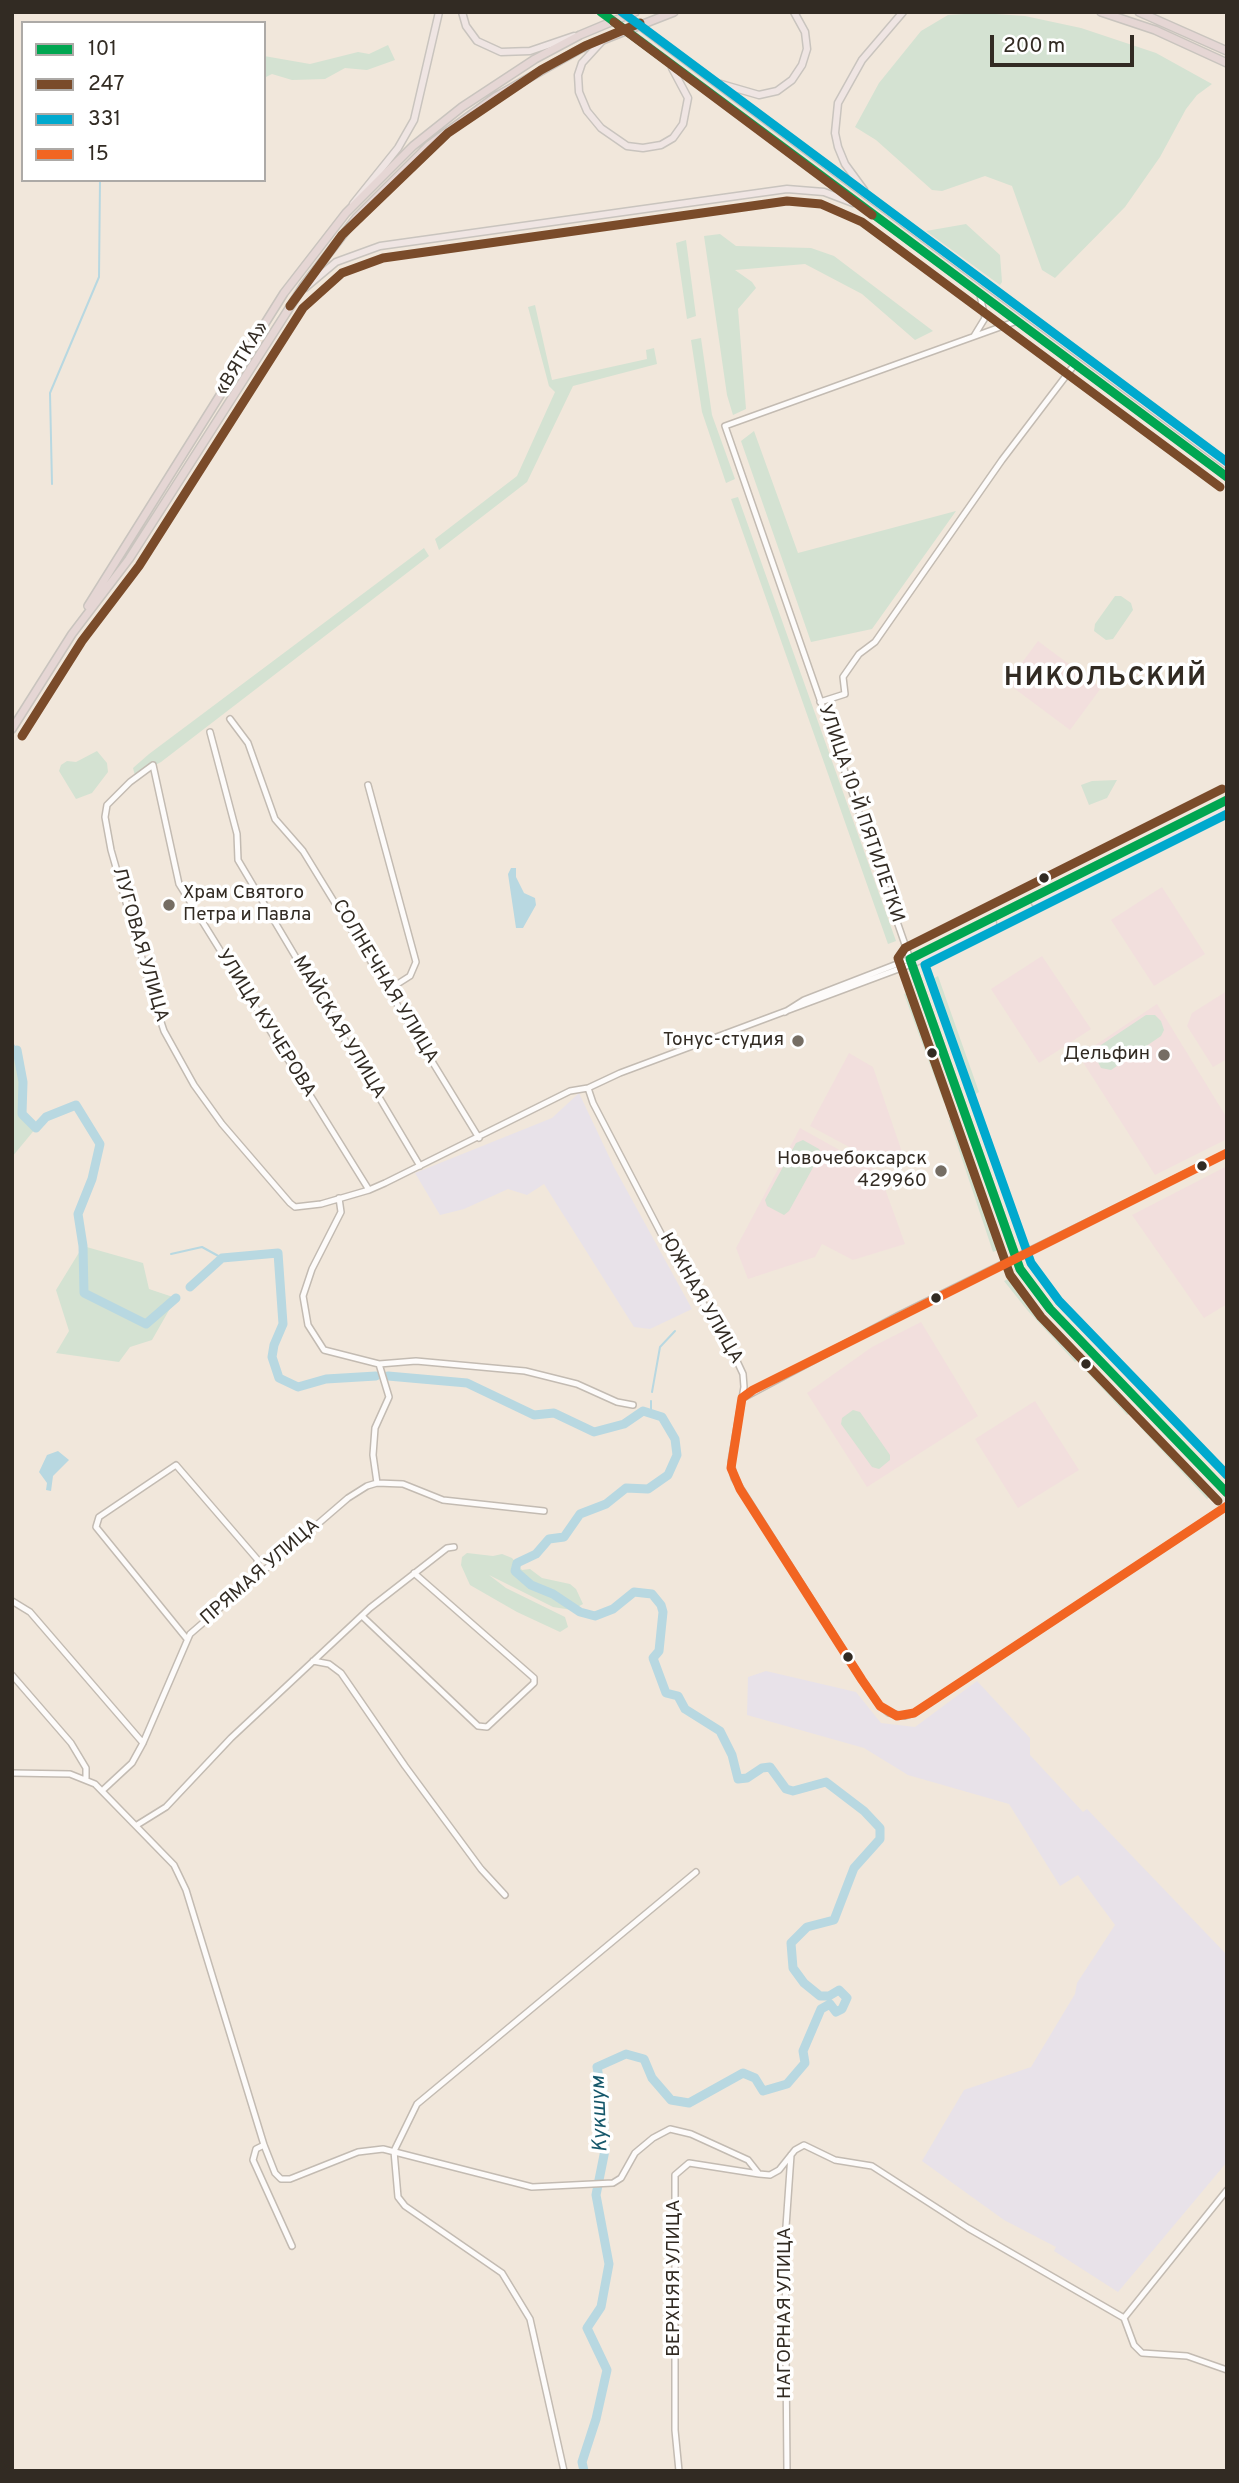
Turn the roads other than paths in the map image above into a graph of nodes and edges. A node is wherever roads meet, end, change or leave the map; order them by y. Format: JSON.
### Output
{"nodes":[{"id":1,"x":439,"y":12,"type":"edge"},
{"id":2,"x":462,"y":12,"type":"edge"},
{"id":3,"x":601,"y":12,"type":"edge"},
{"id":4,"x":621,"y":12,"type":"edge"},
{"id":5,"x":635,"y":12,"type":"edge"},
{"id":6,"x":674,"y":12,"type":"edge"},
{"id":7,"x":793,"y":12,"type":"edge"},
{"id":8,"x":903,"y":12,"type":"edge"},
{"id":9,"x":1101,"y":12,"type":"edge"},
{"id":10,"x":1139,"y":12,"type":"edge"},
{"id":11,"x":580,"y":34,"type":"junction"},
{"id":12,"x":605,"y":38,"type":"junction"},
{"id":13,"x":1227,"y":51,"type":"edge"},
{"id":14,"x":667,"y":61,"type":"junction"},
{"id":15,"x":1227,"y":63,"type":"edge"},
{"id":16,"x":712,"y":80,"type":"junction"},
{"id":17,"x":875,"y":201,"type":"junction"},
{"id":18,"x":869,"y":211,"type":"junction"},
{"id":19,"x":346,"y":213,"type":"junction"},
{"id":20,"x":979,"y":292,"type":"junction"},
{"id":21,"x":294,"y":300,"type":"junction"},
{"id":22,"x":1029,"y":317,"type":"junction"},
{"id":23,"x":1017,"y":321,"type":"junction"},
{"id":24,"x":971,"y":337,"type":"junction"},
{"id":25,"x":1076,"y":364,"type":"junction"},
{"id":26,"x":1227,"y":465,"type":"edge"},
{"id":27,"x":1227,"y":477,"type":"edge"},
{"id":28,"x":72,"y":634,"type":"junction"},
{"id":29,"x":820,"y":702,"type":"junction"},
{"id":30,"x":229,"y":719,"type":"dead end"},
{"id":31,"x":12,"y":729,"type":"edge"},
{"id":32,"x":210,"y":732,"type":"dead end"},
{"id":33,"x":156,"y":771,"type":"joint"},
{"id":34,"x":368,"y":785,"type":"dead end"},
{"id":35,"x":1227,"y":800,"type":"edge"},
{"id":36,"x":1227,"y":806,"type":"edge"},
{"id":37,"x":1173,"y":831,"type":"junction"},
{"id":38,"x":911,"y":962,"type":"junction"},
{"id":39,"x":388,"y":990,"type":"junction"},
{"id":40,"x":589,"y":1088,"type":"junction"},
{"id":41,"x":479,"y":1138,"type":"junction"},
{"id":42,"x":1227,"y":1153,"type":"edge"},
{"id":43,"x":421,"y":1166,"type":"junction"},
{"id":44,"x":369,"y":1189,"type":"junction"},
{"id":45,"x":339,"y":1198,"type":"junction"},
{"id":46,"x":1014,"y":1258,"type":"junction"},
{"id":47,"x":379,"y":1364,"type":"junction"},
{"id":48,"x":744,"y":1380,"type":"junction"},
{"id":49,"x":761,"y":1385,"type":"junction"},
{"id":50,"x":743,"y":1398,"type":"junction"},
{"id":51,"x":633,"y":1405,"type":"dead end"},
{"id":52,"x":377,"y":1483,"type":"junction"},
{"id":53,"x":1227,"y":1493,"type":"edge"},
{"id":54,"x":1227,"y":1506,"type":"edge"},
{"id":55,"x":544,"y":1511,"type":"dead end"},
{"id":56,"x":454,"y":1547,"type":"dead end"},
{"id":57,"x":257,"y":1559,"type":"junction"},
{"id":58,"x":271,"y":1564,"type":"junction"},
{"id":59,"x":414,"y":1573,"type":"junction"},
{"id":60,"x":259,"y":1574,"type":"junction"},
{"id":61,"x":12,"y":1601,"type":"edge"},
{"id":62,"x":362,"y":1616,"type":"junction"},
{"id":63,"x":187,"y":1639,"type":"junction"},
{"id":64,"x":313,"y":1661,"type":"junction"},
{"id":65,"x":12,"y":1675,"type":"edge"},
{"id":66,"x":143,"y":1743,"type":"junction"},
{"id":67,"x":12,"y":1773,"type":"edge"},
{"id":68,"x":86,"y":1779,"type":"junction"},
{"id":69,"x":103,"y":1789,"type":"junction"},
{"id":70,"x":137,"y":1825,"type":"junction"},
{"id":71,"x":696,"y":1872,"type":"dead end"},
{"id":72,"x":505,"y":1895,"type":"dead end"},
{"id":73,"x":264,"y":2145,"type":"junction"},
{"id":74,"x":394,"y":2151,"type":"junction"},
{"id":75,"x":791,"y":2155,"type":"junction"},
{"id":76,"x":760,"y":2174,"type":"junction"},
{"id":77,"x":1227,"y":2190,"type":"edge"},
{"id":78,"x":292,"y":2246,"type":"dead end"},
{"id":79,"x":1124,"y":2318,"type":"junction"},
{"id":80,"x":1227,"y":2370,"type":"edge"},
{"id":81,"x":564,"y":2471,"type":"edge"},
{"id":82,"x":679,"y":2471,"type":"edge"},
{"id":83,"x":787,"y":2471,"type":"edge"}],
"edges":[{"from":1,"to":19,"type":"main road"},
{"from":2,"to":11,"type":"main road"},
{"from":3,"to":14,"type":"main road","bridge":true},
{"from":4,"to":16,"type":"main road","bridge":true},
{"from":5,"to":11,"type":"highway","name":"«ВЯТКА»"},
{"from":6,"to":12,"type":"highway","name":"«ВЯТКА»"},
{"from":7,"to":16,"type":"main road"},
{"from":8,"to":17,"type":"main road"},
{"from":9,"to":15,"type":"highway"},
{"from":10,"to":13,"type":"highway"},
{"from":11,"to":19,"type":"highway","name":"«ВЯТКА»"},
{"from":12,"to":14,"type":"main road"},
{"from":12,"to":21,"type":"highway","name":"«ВЯТКА»"},
{"from":14,"to":18,"type":"main road"},
{"from":16,"to":17,"type":"main road"},
{"from":17,"to":22,"type":"main road"},
{"from":18,"to":20,"type":"main road"},
{"from":18,"to":21,"type":"main road"},
{"from":19,"to":28,"type":"highway","name":"«ВЯТКА»"},
{"from":20,"to":23,"type":"main road"},
{"from":20,"to":24,"type":"street"},
{"from":21,"to":28,"type":"highway","name":"«ВЯТКА»"},
{"from":22,"to":23,"type":"main road"},
{"from":22,"to":26,"type":"main road"},
{"from":23,"to":24,"type":"street"},
{"from":23,"to":25,"type":"main road"},
{"from":24,"to":29,"type":"street","name":"УЛИЦА 10-Й ПЯТИЛЕТКИ"},
{"from":25,"to":27,"type":"main road"},
{"from":25,"to":29,"type":"street"},
{"from":28,"to":31,"type":"highway","name":"«ВЯТКА»"},
{"from":29,"to":38,"type":"street","name":"УЛИЦА 10-Й ПЯТИЛЕТКИ"},
{"from":30,"to":39,"type":"street","name":"СОЛНЕЧНАЯ УЛИЦА"},
{"from":32,"to":43,"type":"street","name":"МАЙСКАЯ УЛИЦА"},
{"from":33,"to":44,"type":"street","name":"УЛИЦА КУЧЕРОВА"},
{"from":33,"to":45,"type":"street","name":"ЛУГОВАЯ УЛИЦА"},
{"from":34,"to":39,"type":"street"},
{"from":35,"to":37,"type":"main road"},
{"from":36,"to":37,"type":"main road"},
{"from":37,"to":38,"type":"main road"},
{"from":38,"to":40,"type":"street"},
{"from":38,"to":46,"type":"main road","name":"УЛИЦА 10-Й ПЯТИЛЕТКИ"},
{"from":39,"to":41,"type":"street","name":"СОЛНЕЧНАЯ УЛИЦА"},
{"from":40,"to":41,"type":"street"},
{"from":40,"to":48,"type":"street","name":"ЮЖНАЯ УЛИЦА"},
{"from":41,"to":43,"type":"street"},
{"from":42,"to":46,"type":"street"},
{"from":43,"to":44,"type":"street"},
{"from":44,"to":45,"type":"street"},
{"from":45,"to":47,"type":"street"},
{"from":46,"to":49,"type":"street"},
{"from":46,"to":53,"type":"main road","name":"УЛИЦА 10-Й ПЯТИЛЕТКИ"},
{"from":47,"to":51,"type":"street"},
{"from":47,"to":52,"type":"street"},
{"from":48,"to":49,"type":"street"},
{"from":48,"to":50,"type":"street","name":"ЮЖНАЯ УЛИЦА"},
{"from":49,"to":50,"type":"street"},
{"from":50,"to":54,"type":"street","name":"ЮЖНАЯ УЛИЦА"},
{"from":52,"to":55,"type":"street"},
{"from":52,"to":58,"type":"street","name":"ПРЯМАЯ УЛИЦА"},
{"from":56,"to":59,"type":"street"},
{"from":57,"to":58,"type":"street"},
{"from":57,"to":60,"type":"street"},
{"from":57,"to":63,"type":"street"},
{"from":58,"to":60,"type":"street","name":"ПРЯМАЯ УЛИЦА"},
{"from":59,"to":62,"type":"street"},
{"from":59,"to":62,"type":"street"},
{"from":60,"to":63,"type":"street","name":"ПРЯМАЯ УЛИЦА"},
{"from":61,"to":66,"type":"street"},
{"from":62,"to":64,"type":"street"},
{"from":63,"to":66,"type":"street","name":"ПРЯМАЯ УЛИЦА"},
{"from":64,"to":70,"type":"street"},
{"from":64,"to":72,"type":"street"},
{"from":65,"to":68,"type":"street"},
{"from":66,"to":69,"type":"street","name":"ПРЯМАЯ УЛИЦА"},
{"from":67,"to":68,"type":"street"},
{"from":68,"to":69,"type":"street"},
{"from":69,"to":70,"type":"street"},
{"from":70,"to":73,"type":"street"},
{"from":71,"to":74,"type":"street"},
{"from":73,"to":74,"type":"street"},
{"from":73,"to":78,"type":"street"},
{"from":74,"to":76,"type":"street"},
{"from":74,"to":81,"type":"street"},
{"from":75,"to":76,"type":"street"},
{"from":75,"to":79,"type":"street"},
{"from":75,"to":83,"type":"street","name":"НАГОРНАЯ УЛИЦА"},
{"from":76,"to":82,"type":"street","name":"ВЕРХНЯЯ УЛИЦА"},
{"from":77,"to":79,"type":"street"},
{"from":79,"to":80,"type":"street"}]}
